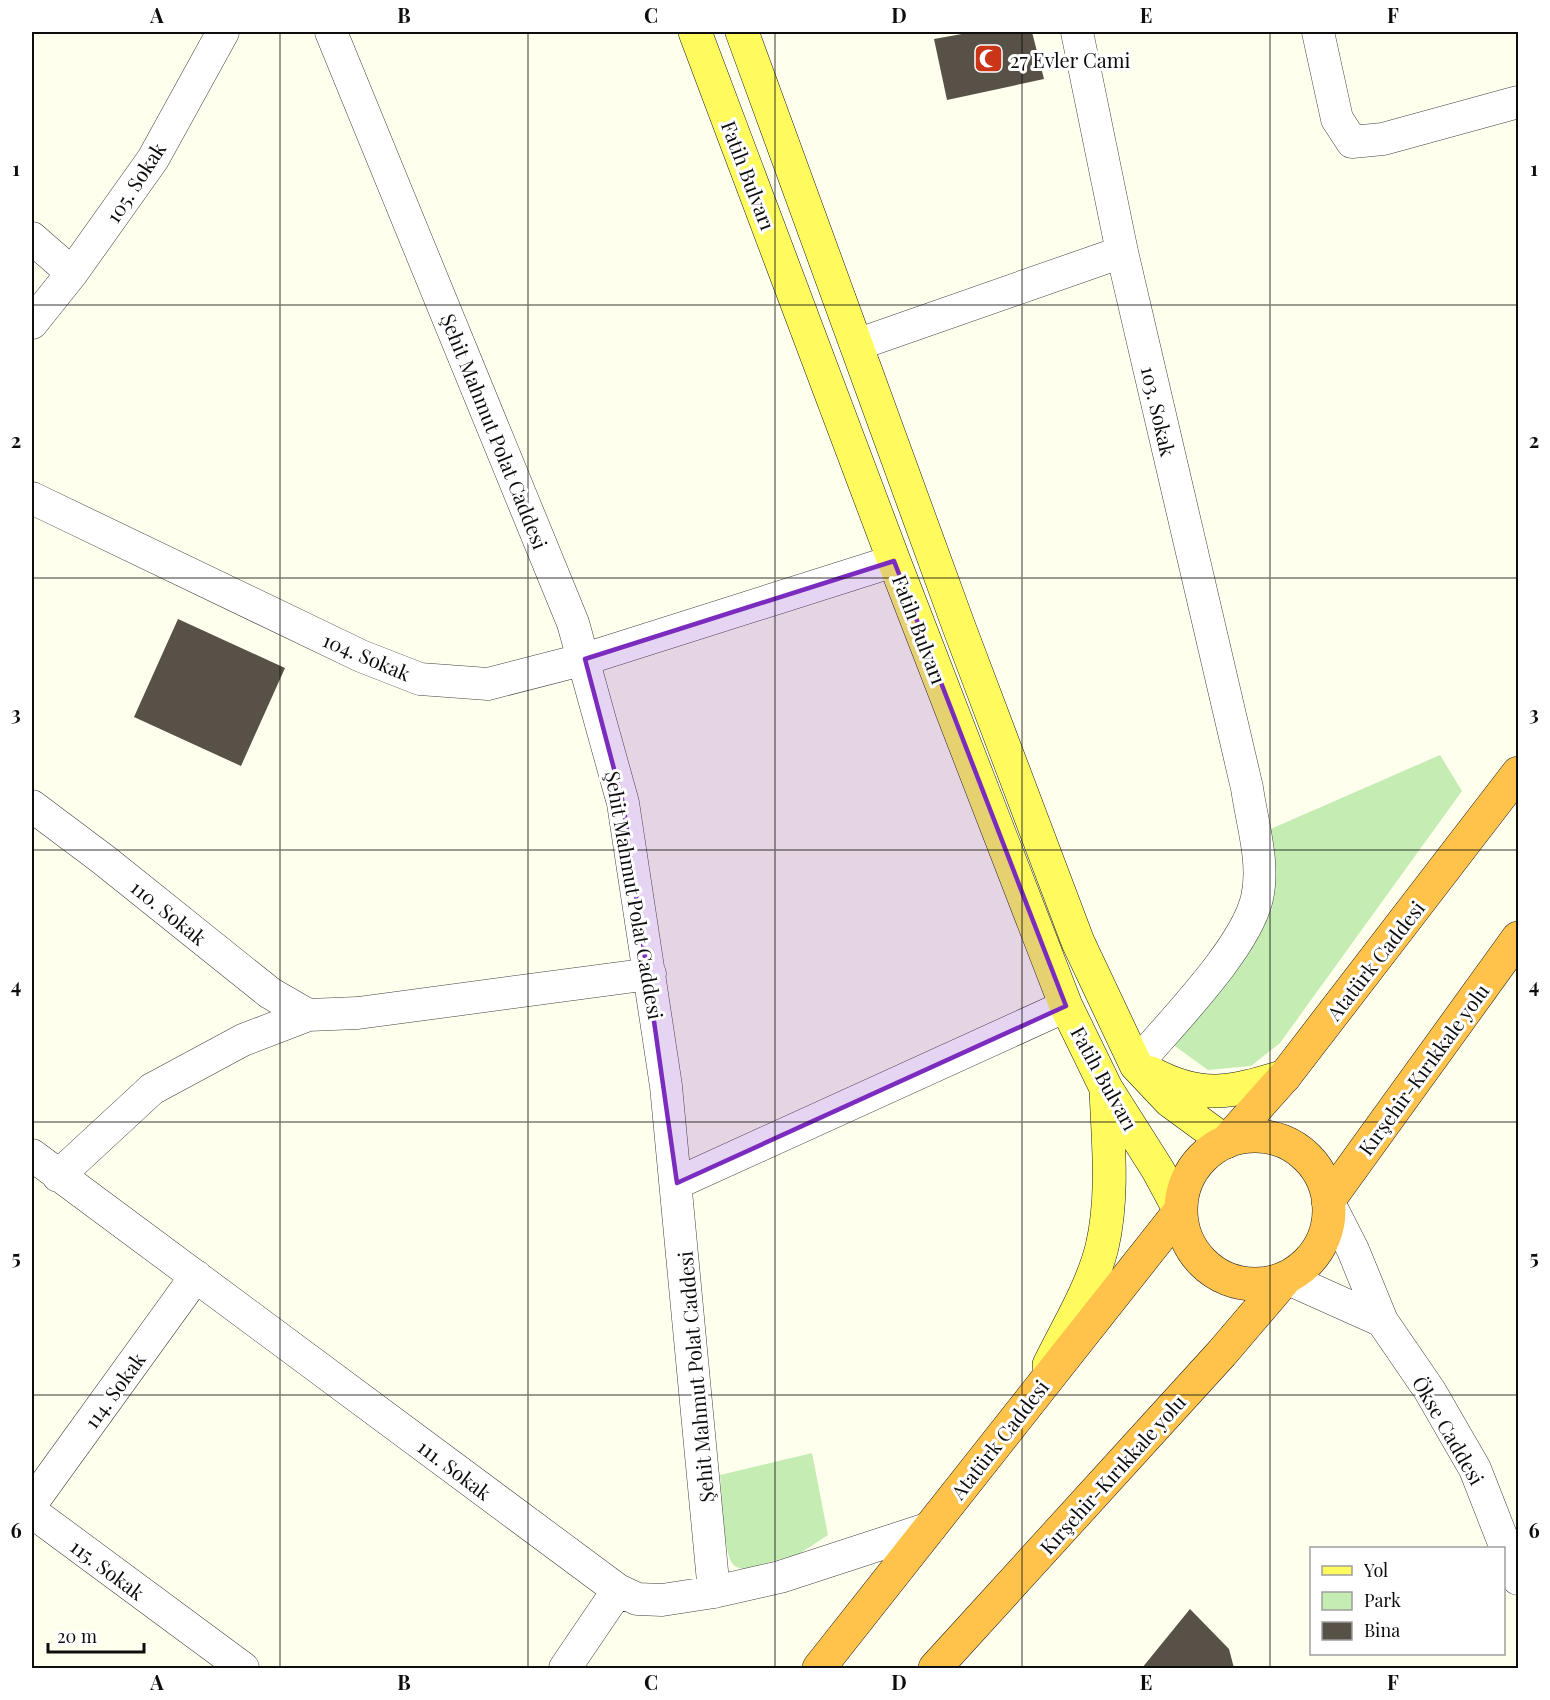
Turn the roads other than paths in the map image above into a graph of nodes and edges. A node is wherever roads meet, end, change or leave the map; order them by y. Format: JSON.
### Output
{"nodes":[{"id":1,"x":223,"y":32,"type":"edge"},
{"id":2,"x":332,"y":32,"type":"edge"},
{"id":3,"x":695,"y":32,"type":"edge"},
{"id":4,"x":742,"y":32,"type":"edge"},
{"id":5,"x":1077,"y":32,"type":"edge"},
{"id":6,"x":1318,"y":32,"type":"edge"},
{"id":7,"x":1518,"y":102,"type":"edge"},
{"id":8,"x":32,"y":238,"type":"edge"},
{"id":9,"x":1122,"y":252,"type":"junction"},
{"id":10,"x":72,"y":273,"type":"junction"},
{"id":11,"x":32,"y":323,"type":"edge"},
{"id":12,"x":856,"y":345,"type":"junction"},
{"id":13,"x":32,"y":498,"type":"edge"},
{"id":14,"x":894,"y":561,"type":"junction"},
{"id":15,"x":585,"y":659,"type":"junction"},
{"id":16,"x":1518,"y":773,"type":"edge"},
{"id":17,"x":32,"y":806,"type":"edge"},
{"id":18,"x":1518,"y":938,"type":"edge"},
{"id":19,"x":650,"y":974,"type":"junction"},
{"id":20,"x":1066,"y":1006,"type":"junction"},
{"id":21,"x":308,"y":1016,"type":"junction"},
{"id":22,"x":1136,"y":1065,"type":"junction"},
{"id":23,"x":1285,"y":1076,"type":"junction"},
{"id":24,"x":1106,"y":1088,"type":"junction"},
{"id":25,"x":1226,"y":1142,"type":"junction"},
{"id":26,"x":32,"y":1155,"type":"edge"},
{"id":27,"x":58,"y":1176,"type":"junction"},
{"id":28,"x":677,"y":1183,"type":"junction"},
{"id":29,"x":1328,"y":1201,"type":"junction"},
{"id":30,"x":1180,"y":1211,"type":"junction"},
{"id":31,"x":196,"y":1276,"type":"junction"},
{"id":32,"x":1286,"y":1278,"type":"junction"},
{"id":33,"x":1382,"y":1321,"type":"junction"},
{"id":34,"x":1038,"y":1390,"type":"junction"},
{"id":35,"x":32,"y":1503,"type":"edge"},
{"id":36,"x":32,"y":1512,"type":"edge"},
{"id":37,"x":930,"y":1528,"type":"junction"},
{"id":38,"x":1518,"y":1579,"type":"edge"},
{"id":39,"x":618,"y":1590,"type":"junction"},
{"id":40,"x":714,"y":1592,"type":"junction"},
{"id":41,"x":939,"y":1667,"type":"edge"},
{"id":42,"x":243,"y":1668,"type":"edge"},
{"id":43,"x":565,"y":1668,"type":"edge"},
{"id":44,"x":819,"y":1668,"type":"edge"}],
"edges":[{"from":1,"to":10,"type":"street","name":"105. Sokak"},
{"from":2,"to":15,"type":"street","name":"Şehit Mahmut Polat Caddesi"},
{"from":3,"to":14,"type":"main road","name":"Fatih Bulvarı"},
{"from":4,"to":12,"type":"main road","name":"Fatih Bulvarı"},
{"from":5,"to":9,"type":"street","name":"103. Sokak"},
{"from":6,"to":7,"type":"street"},
{"from":8,"to":10,"type":"street"},
{"from":9,"to":12,"type":"street"},
{"from":9,"to":22,"type":"street","name":"103. Sokak"},
{"from":10,"to":11,"type":"street","name":"105. Sokak"},
{"from":12,"to":22,"type":"main road","name":"Fatih Bulvarı"},
{"from":13,"to":15,"type":"street","name":"104. Sokak"},
{"from":14,"to":15,"type":"street","name":"104. Sokak"},
{"from":14,"to":20,"type":"main road","name":"Fatih Bulvarı"},
{"from":15,"to":19,"type":"street","name":"Şehit Mahmut Polat Caddesi"},
{"from":16,"to":23,"type":"highway","name":"Atatürk Caddesi"},
{"from":17,"to":21,"type":"street","name":"110. Sokak"},
{"from":18,"to":29,"type":"highway","name":"Kırşehir-Kırıkkale yolu"},
{"from":19,"to":21,"type":"street"},
{"from":19,"to":28,"type":"street","name":"Şehit Mahmut Polat Caddesi"},
{"from":20,"to":24,"type":"main road","name":"Fatih Bulvarı"},
{"from":20,"to":28,"type":"street"},
{"from":21,"to":27,"type":"street"},
{"from":22,"to":23,"type":"main road"},
{"from":22,"to":25,"type":"main road","name":"Fatih Bulvarı"},
{"from":23,"to":25,"type":"highway","name":"Atatürk Caddesi"},
{"from":24,"to":30,"type":"main road","name":"Fatih Bulvarı"},
{"from":24,"to":34,"type":"main road"},
{"from":25,"to":29,"type":"highway"},
{"from":25,"to":30,"type":"highway"},
{"from":26,"to":27,"type":"street","name":"111. Sokak"},
{"from":27,"to":31,"type":"street","name":"111. Sokak"},
{"from":28,"to":40,"type":"street","name":"Şehit Mahmut Polat Caddesi"},
{"from":29,"to":32,"type":"highway"},
{"from":29,"to":33,"type":"street","name":"Ökse Caddesi"},
{"from":30,"to":32,"type":"highway"},
{"from":30,"to":34,"type":"highway","name":"Atatürk Caddesi"},
{"from":31,"to":35,"type":"street","name":"114. Sokak"},
{"from":31,"to":39,"type":"street","name":"111. Sokak"},
{"from":32,"to":33,"type":"street"},
{"from":32,"to":41,"type":"highway","name":"Kırşehir-Kırıkkale yolu"},
{"from":33,"to":38,"type":"street","name":"Ökse Caddesi"},
{"from":34,"to":37,"type":"highway","name":"Atatürk Caddesi"},
{"from":36,"to":42,"type":"street","name":"115. Sokak"},
{"from":37,"to":40,"type":"street","name":"111. Sokak"},
{"from":37,"to":44,"type":"highway","name":"Atatürk Caddesi"},
{"from":39,"to":40,"type":"street","name":"111. Sokak"},
{"from":39,"to":43,"type":"street"}]}
